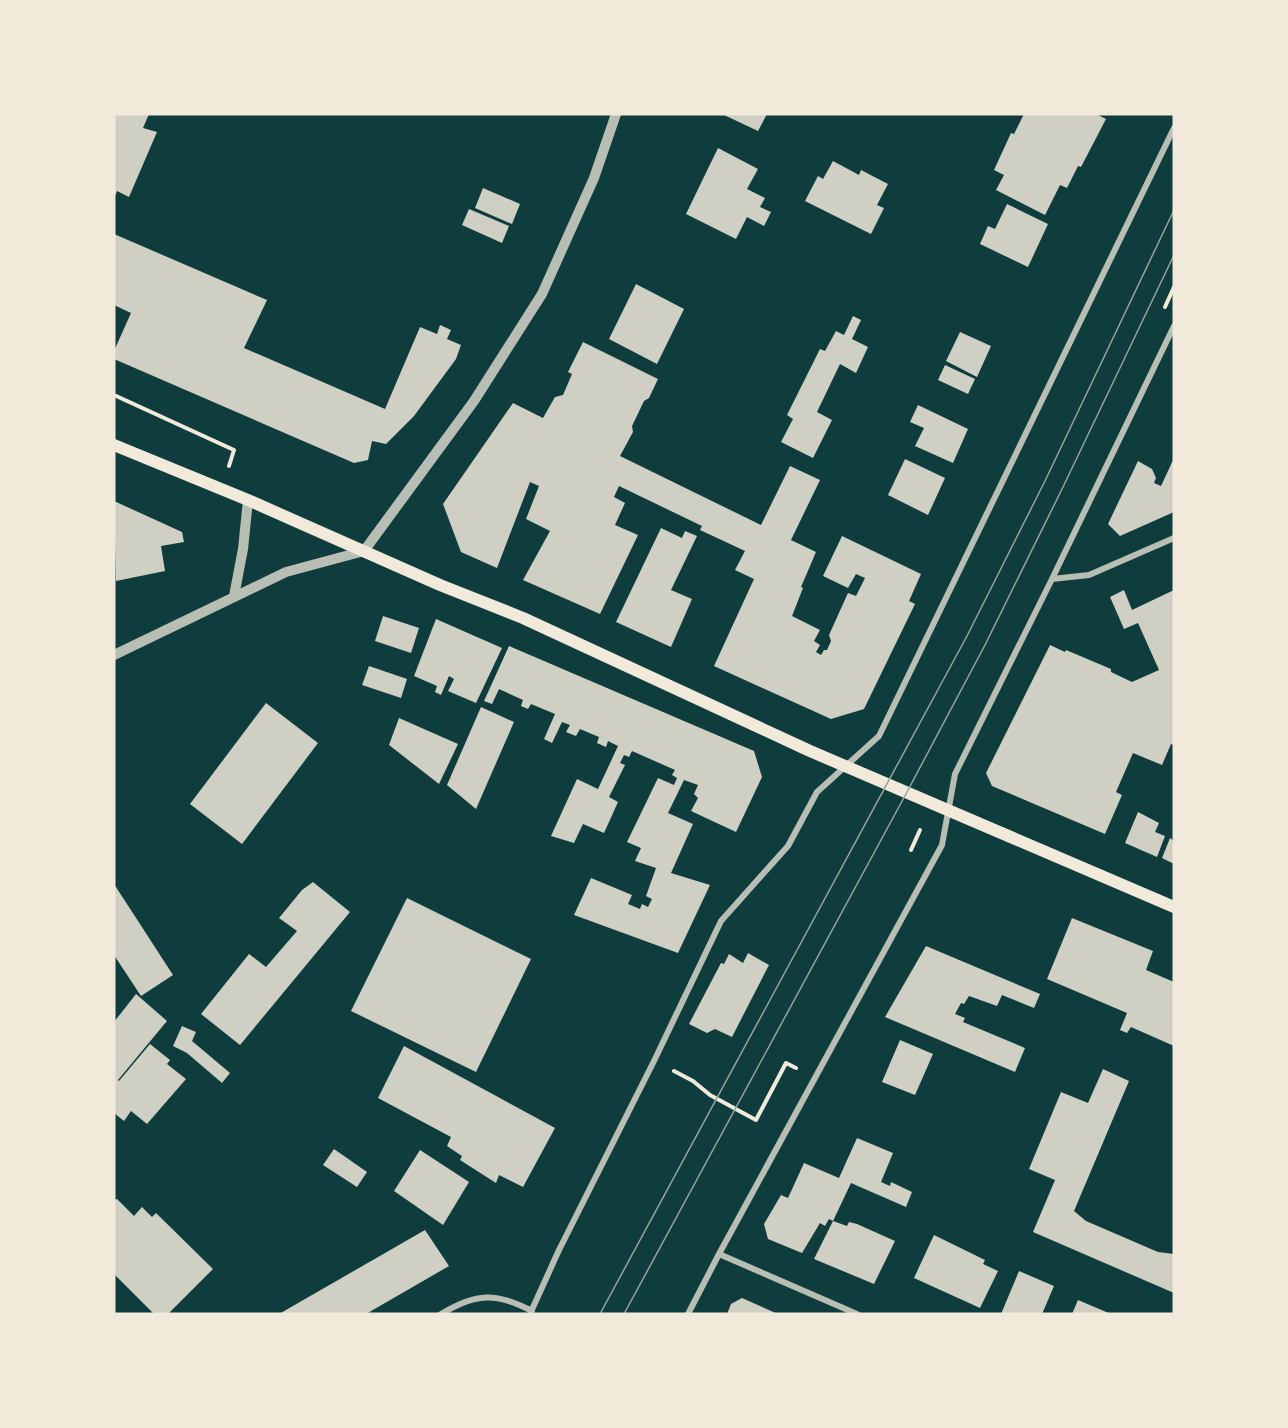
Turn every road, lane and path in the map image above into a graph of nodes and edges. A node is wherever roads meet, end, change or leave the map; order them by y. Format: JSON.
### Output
{"nodes":[{"id":1,"x":616,"y":114,"type":"edge"},
{"id":2,"x":1174,"y":128,"type":"edge"},
{"id":3,"x":1174,"y":326,"type":"edge"},
{"id":4,"x":114,"y":395,"type":"edge"},
{"id":5,"x":114,"y":445,"type":"edge"},
{"id":6,"x":221,"y":489,"type":"junction"},
{"id":7,"x":248,"y":500,"type":"junction"},
{"id":8,"x":1174,"y":538,"type":"edge"},
{"id":9,"x":364,"y":550,"type":"junction"},
{"id":10,"x":1052,"y":579,"type":"junction"},
{"id":11,"x":234,"y":596,"type":"junction"},
{"id":12,"x":114,"y":655,"type":"edge"},
{"id":13,"x":846,"y":766,"type":"junction"},
{"id":14,"x":948,"y":810,"type":"junction"},
{"id":15,"x":1174,"y":907,"type":"edge"},
{"id":16,"x":815,"y":1078,"type":"junction"},
{"id":17,"x":693,"y":1081,"type":"dead end"},
{"id":18,"x":719,"y":1254,"type":"junction"},
{"id":19,"x":531,"y":1312,"type":"edge"},
{"id":20,"x":441,"y":1314,"type":"edge"},
{"id":21,"x":688,"y":1314,"type":"edge"},
{"id":22,"x":857,"y":1314,"type":"edge"}],
"edges":[{"from":1,"to":9,"type":"street"},
{"from":2,"to":13,"type":"street"},
{"from":3,"to":10,"type":"street"},
{"from":4,"to":6,"type":"path"},
{"from":5,"to":6,"type":"main road"},
{"from":6,"to":7,"type":"main road"},
{"from":7,"to":9,"type":"main road"},
{"from":7,"to":11,"type":"street"},
{"from":8,"to":10,"type":"street"},
{"from":9,"to":11,"type":"street"},
{"from":9,"to":13,"type":"main road"},
{"from":10,"to":14,"type":"street"},
{"from":11,"to":12,"type":"street"},
{"from":13,"to":14,"type":"main road"},
{"from":13,"to":19,"type":"street"},
{"from":14,"to":15,"type":"main road"},
{"from":14,"to":16,"type":"street"},
{"from":16,"to":17,"type":"path"},
{"from":16,"to":18,"type":"street"},
{"from":18,"to":21,"type":"street"},
{"from":18,"to":22,"type":"street"},
{"from":19,"to":20,"type":"street"}]}
